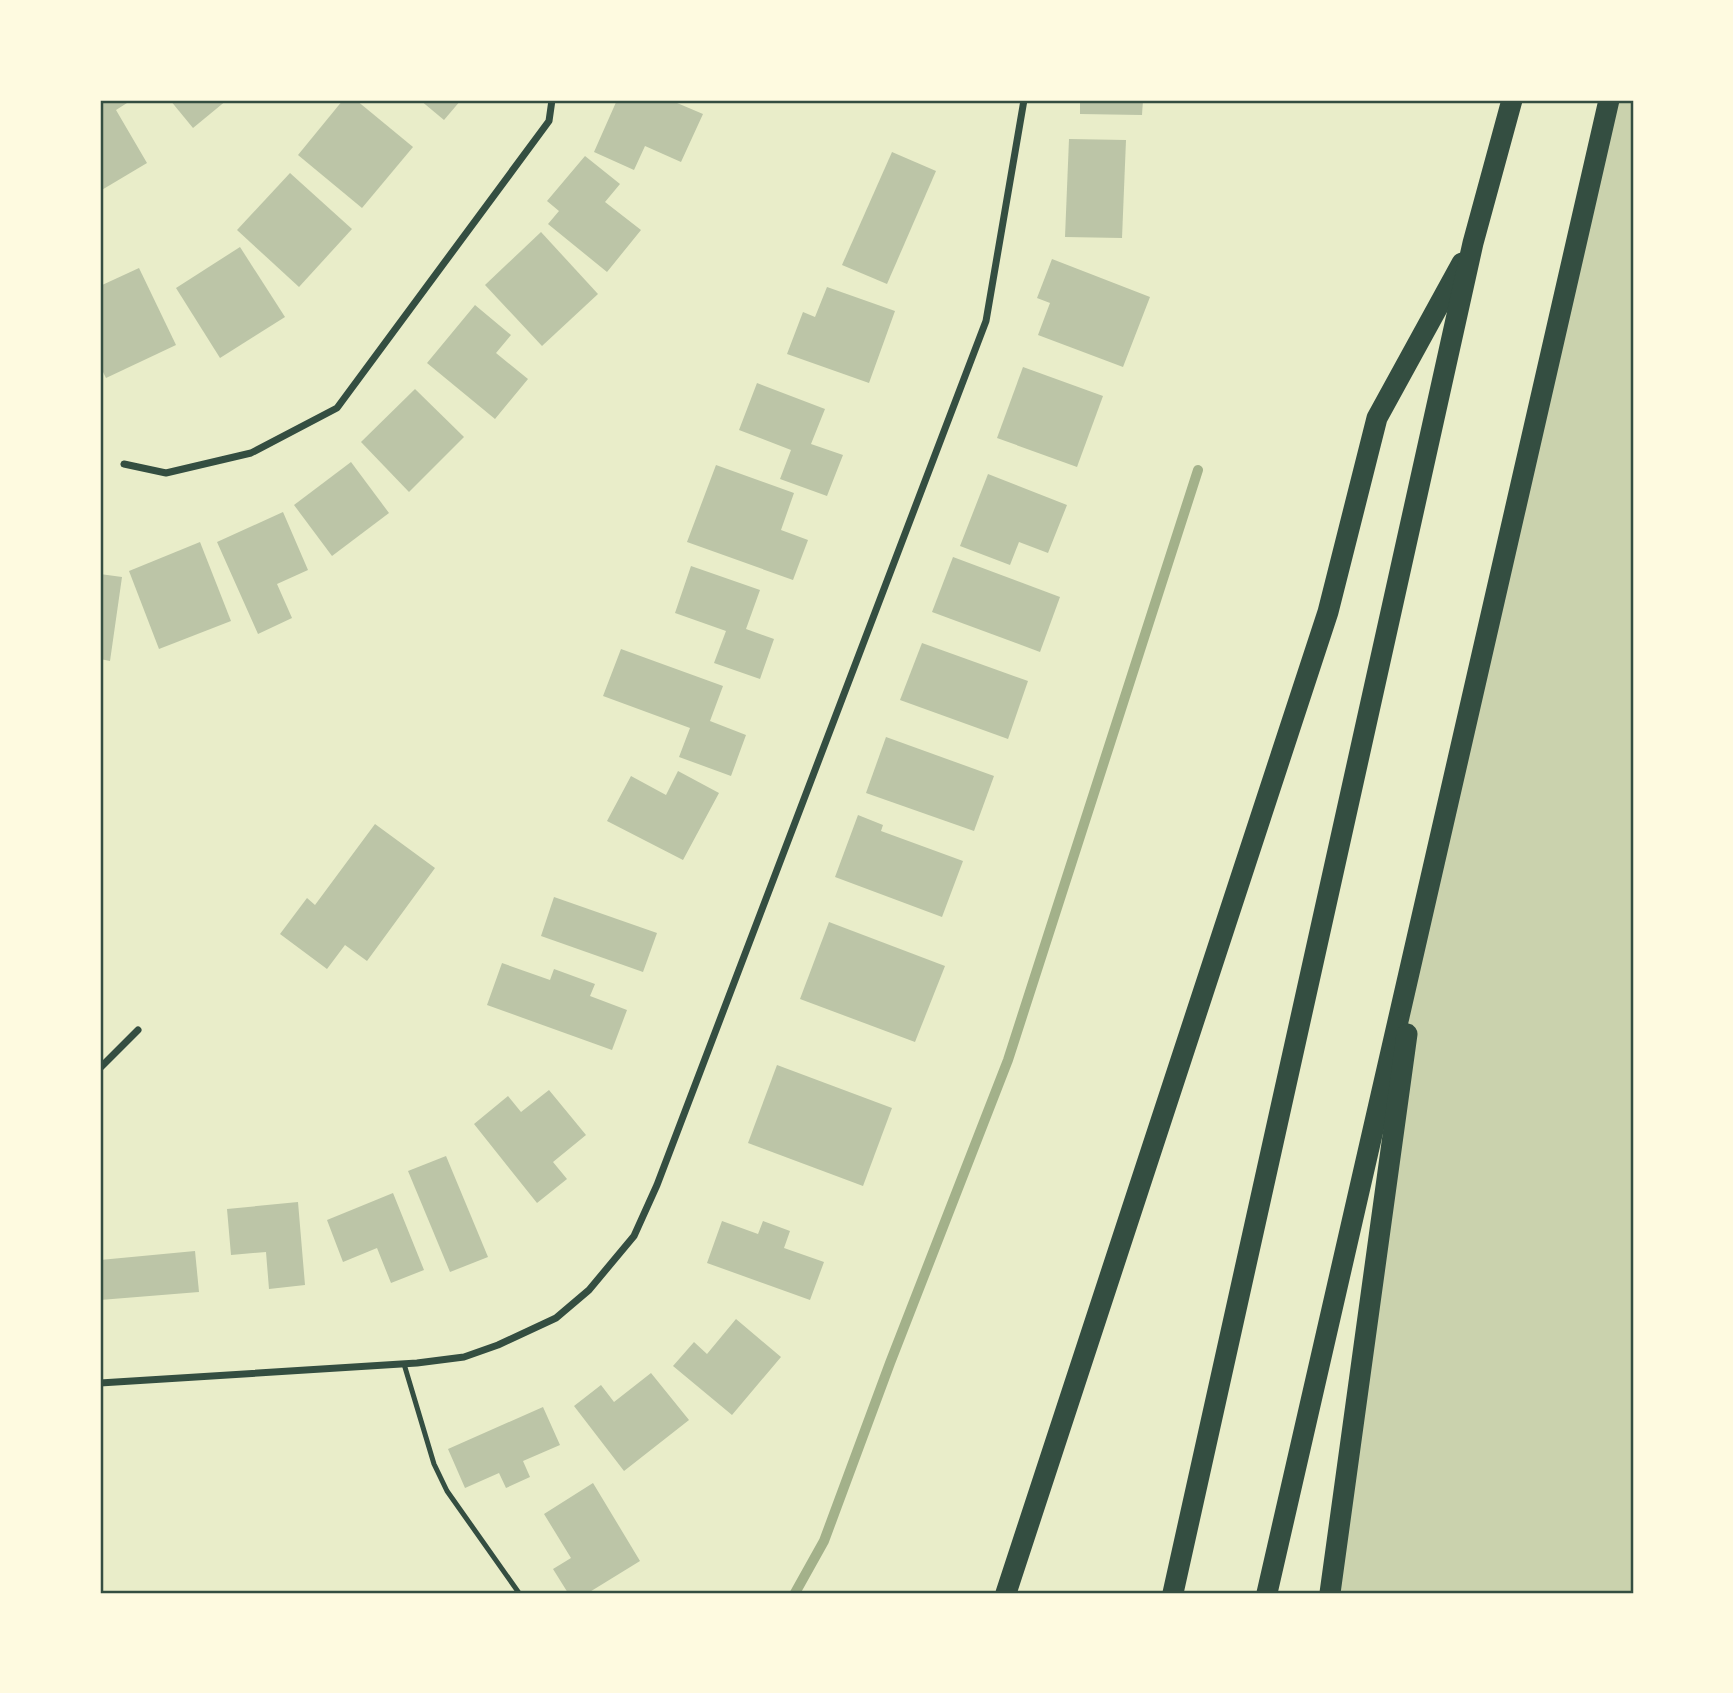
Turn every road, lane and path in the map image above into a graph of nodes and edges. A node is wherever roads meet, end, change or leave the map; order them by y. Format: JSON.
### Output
{"nodes":[{"id":1,"x":552,"y":100,"type":"edge"},
{"id":2,"x":1024,"y":100,"type":"edge"},
{"id":3,"x":1512,"y":100,"type":"edge"},
{"id":4,"x":1609,"y":100,"type":"edge"},
{"id":5,"x":1473,"y":243,"type":"junction"},
{"id":6,"x":124,"y":464,"type":"dead end"},
{"id":7,"x":1426,"y":895,"type":"junction"},
{"id":8,"x":138,"y":1030,"type":"dead end"},
{"id":9,"x":100,"y":1068,"type":"edge"},
{"id":10,"x":404,"y":1364,"type":"junction"},
{"id":11,"x":100,"y":1383,"type":"edge"},
{"id":12,"x":519,"y":1593,"type":"edge"},
{"id":13,"x":1006,"y":1593,"type":"edge"},
{"id":14,"x":1173,"y":1593,"type":"edge"},
{"id":15,"x":1267,"y":1593,"type":"edge"},
{"id":16,"x":1330,"y":1593,"type":"edge"}],
"edges":[{"from":1,"to":6,"type":"street"},
{"from":2,"to":10,"type":"street"},
{"from":3,"to":5,"type":"highway"},
{"from":4,"to":7,"type":"highway"},
{"from":5,"to":13,"type":"highway"},
{"from":5,"to":14,"type":"highway"},
{"from":7,"to":15,"type":"highway"},
{"from":7,"to":16,"type":"highway"},
{"from":8,"to":9,"type":"street"},
{"from":10,"to":11,"type":"street"},
{"from":10,"to":12,"type":"lane"}]}
